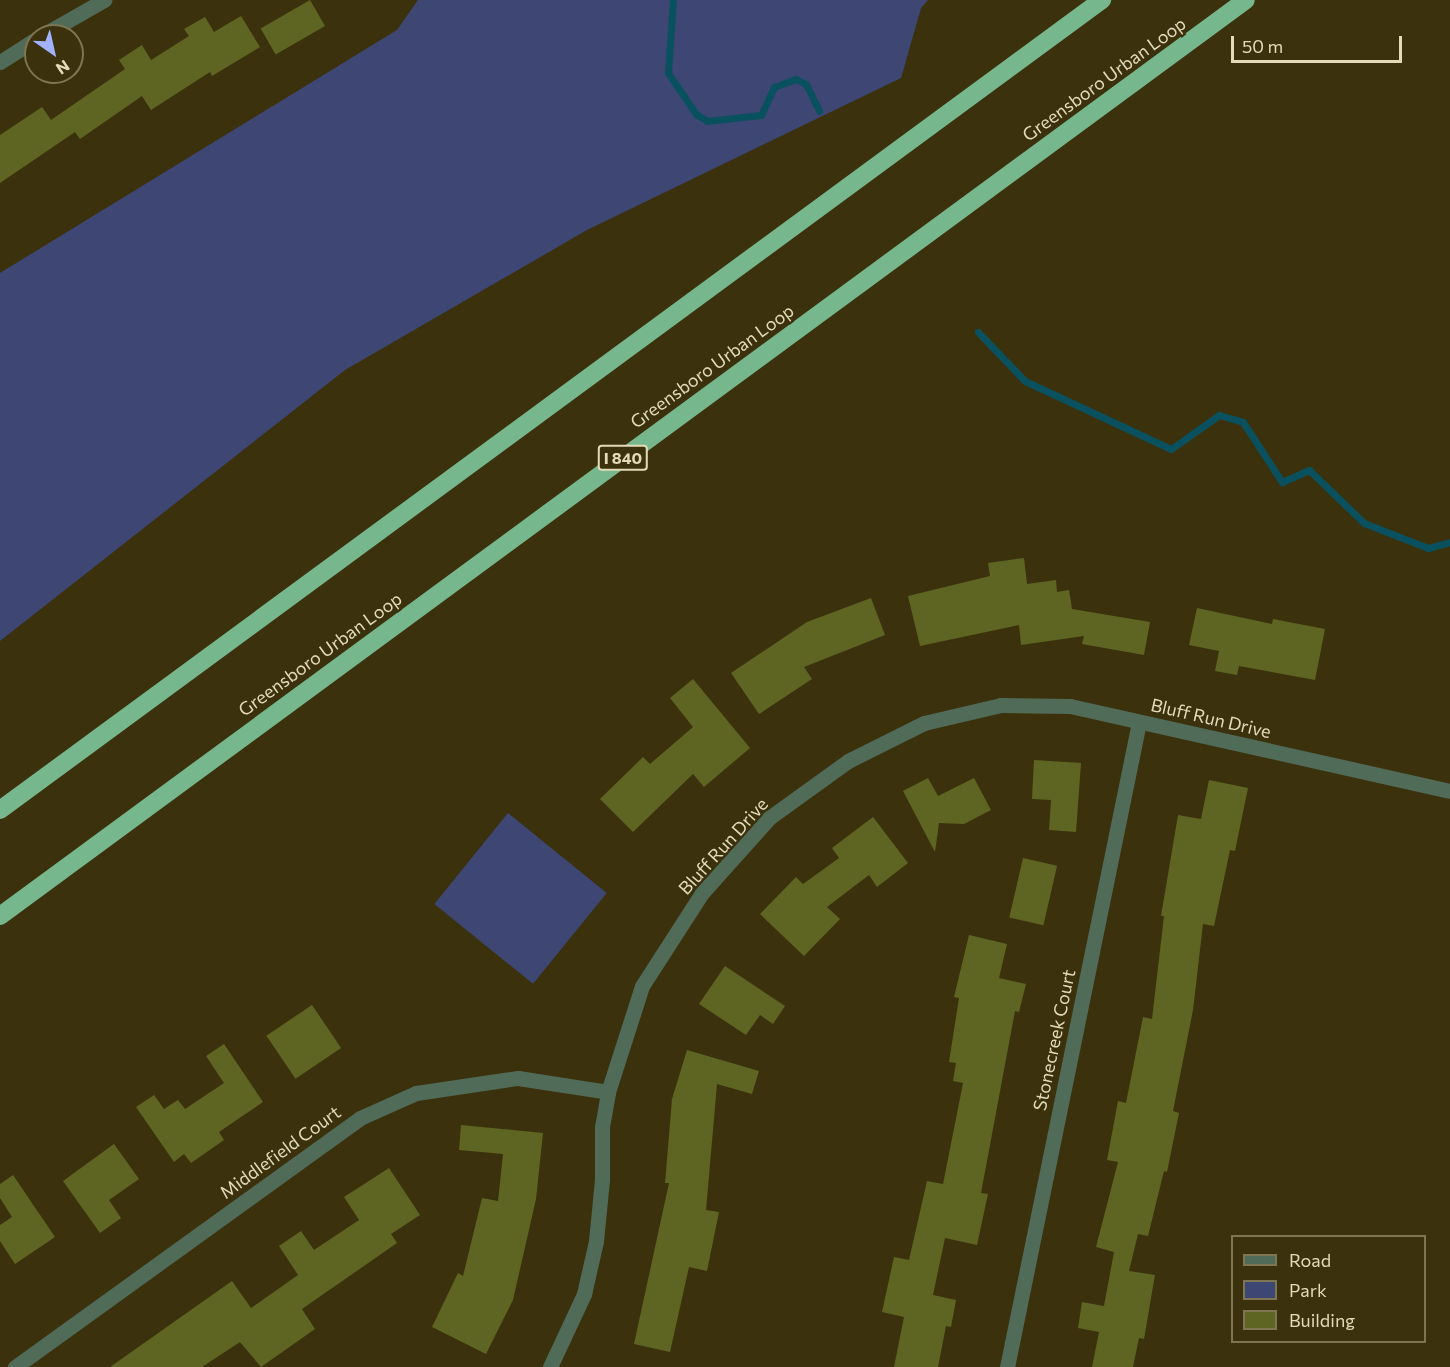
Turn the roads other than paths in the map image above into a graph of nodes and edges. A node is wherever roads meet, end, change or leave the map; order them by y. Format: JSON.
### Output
{"nodes":[{"id":1,"x":104,"y":0,"type":"edge"},
{"id":2,"x":1102,"y":0,"type":"edge"},
{"id":3,"x":1246,"y":0,"type":"edge"},
{"id":4,"x":62,"y":24,"type":"edge"},
{"id":5,"x":24,"y":47,"type":"edge"},
{"id":6,"x":0,"y":62,"type":"edge"},
{"id":7,"x":1139,"y":722,"type":"junction"},
{"id":8,"x":1450,"y":791,"type":"edge"},
{"id":9,"x":0,"y":810,"type":"edge"},
{"id":10,"x":0,"y":916,"type":"edge"},
{"id":11,"x":608,"y":1092,"type":"junction"},
{"id":12,"x":15,"y":1367,"type":"edge"},
{"id":13,"x":550,"y":1367,"type":"edge"},
{"id":14,"x":1006,"y":1367,"type":"edge"}],
"edges":[{"from":1,"to":4,"type":"street"},
{"from":2,"to":9,"type":"highway"},
{"from":3,"to":10,"type":"highway","name":"Greensboro Urban Loop","number":"I 840"},
{"from":5,"to":6,"type":"street"},
{"from":7,"to":8,"type":"street","name":"Bluff Run Drive"},
{"from":7,"to":11,"type":"street","name":"Bluff Run Drive"},
{"from":7,"to":14,"type":"street","name":"Stonecreek Court"},
{"from":11,"to":12,"type":"street","name":"Middlefield Court"},
{"from":11,"to":13,"type":"street","name":"Bluff Run Drive"}]}
